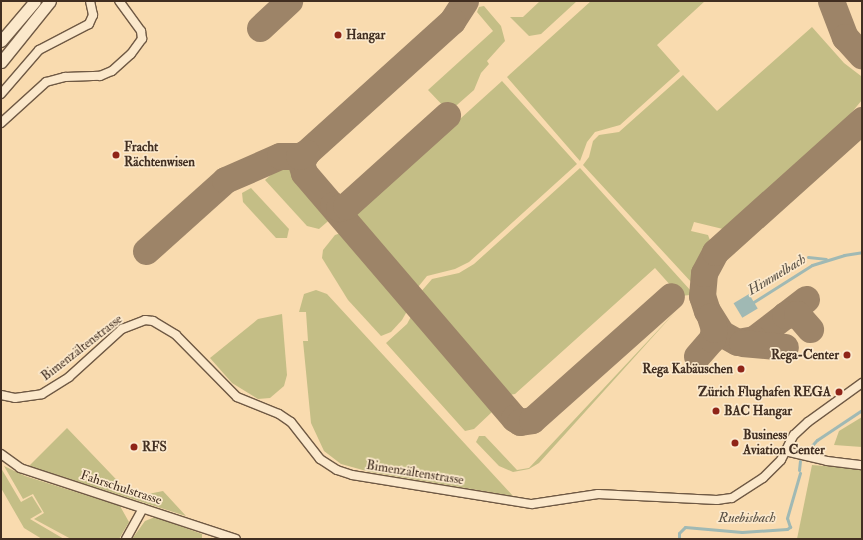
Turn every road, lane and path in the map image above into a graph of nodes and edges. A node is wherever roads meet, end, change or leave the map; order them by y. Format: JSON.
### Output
{"nodes":[{"id":1,"x":35,"y":1,"type":"edge"},
{"id":2,"x":50,"y":1,"type":"edge"},
{"id":3,"x":90,"y":1,"type":"edge"},
{"id":4,"x":119,"y":1,"type":"edge"},
{"id":5,"x":1,"y":41,"type":"edge"},
{"id":6,"x":1,"y":62,"type":"edge"},
{"id":7,"x":1,"y":94,"type":"edge"},
{"id":8,"x":1,"y":123,"type":"edge"},
{"id":9,"x":862,"y":383,"type":"edge"},
{"id":10,"x":1,"y":395,"type":"edge"},
{"id":11,"x":785,"y":452,"type":"junction"},
{"id":12,"x":1,"y":454,"type":"edge"},
{"id":13,"x":862,"y":465,"type":"edge"},
{"id":14,"x":143,"y":508,"type":"junction"},
{"id":15,"x":126,"y":539,"type":"edge"},
{"id":16,"x":236,"y":539,"type":"edge"}],
"edges":[{"from":1,"to":5,"type":"main road"},
{"from":2,"to":6,"type":"main road"},
{"from":3,"to":7,"type":"street"},
{"from":4,"to":8,"type":"street"},
{"from":9,"to":11,"type":"street","name":"Bimenzältenstrasse"},
{"from":10,"to":11,"type":"street","name":"Bimenzältenstrasse"},
{"from":11,"to":13,"type":"street"},
{"from":12,"to":14,"type":"street","name":"Fahrschulstrasse"},
{"from":14,"to":15,"type":"street"},
{"from":14,"to":16,"type":"street","name":"Fahrschulstrasse"}]}
